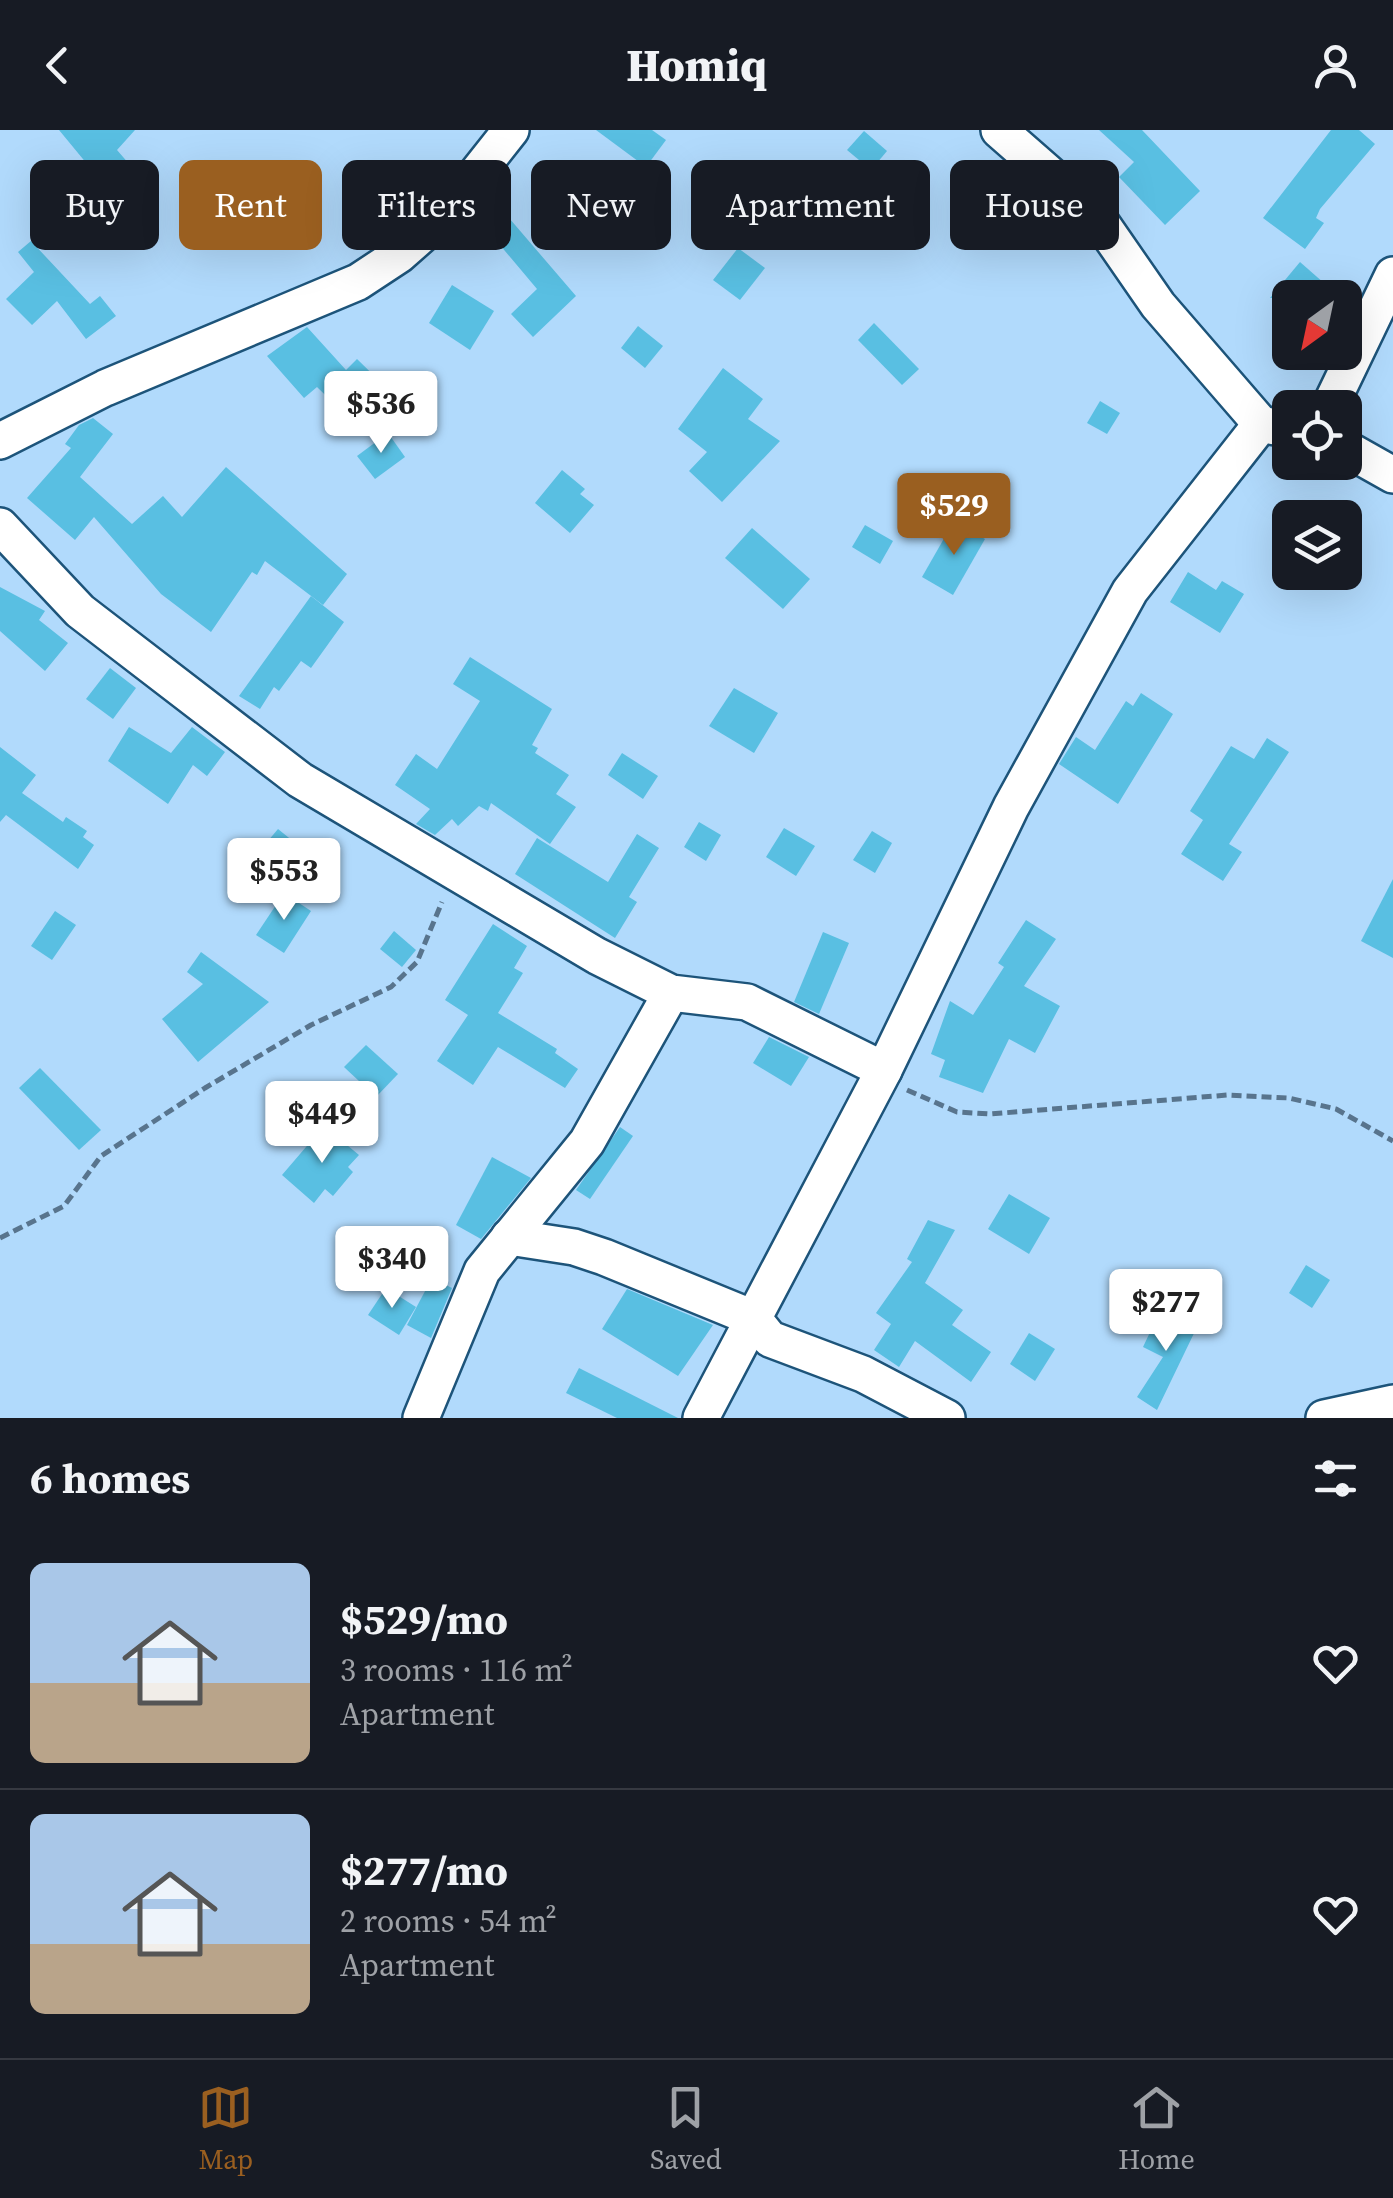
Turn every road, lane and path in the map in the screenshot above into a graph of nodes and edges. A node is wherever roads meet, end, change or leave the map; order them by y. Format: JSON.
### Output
{"nodes":[{"id":1,"x":511,"y":130,"type":"edge"},
{"id":2,"x":999,"y":130,"type":"edge"},
{"id":3,"x":1393,"y":274,"type":"edge"},
{"id":4,"x":1338,"y":390,"type":"edge"},
{"id":5,"x":1272,"y":423,"type":"edge"},
{"id":6,"x":1272,"y":431,"type":"edge"},
{"id":7,"x":0,"y":440,"type":"edge"},
{"id":8,"x":1362,"y":458,"type":"edge"},
{"id":9,"x":1393,"y":475,"type":"edge"},
{"id":10,"x":0,"y":526,"type":"edge"},
{"id":11,"x":453,"y":869,"type":"junction"},
{"id":12,"x":672,"y":993,"type":"junction"},
{"id":13,"x":884,"y":1070,"type":"junction"},
{"id":14,"x":1393,"y":1141,"type":"edge"},
{"id":15,"x":509,"y":1237,"type":"junction"},
{"id":16,"x":0,"y":1238,"type":"edge"},
{"id":17,"x":753,"y":1318,"type":"junction"},
{"id":18,"x":1393,"y":1403,"type":"edge"},
{"id":19,"x":421,"y":1418,"type":"edge"},
{"id":20,"x":701,"y":1418,"type":"edge"},
{"id":21,"x":947,"y":1418,"type":"edge"},
{"id":22,"x":1324,"y":1418,"type":"edge"}],
"edges":[{"from":1,"to":7,"type":"street"},
{"from":2,"to":5,"type":"street"},
{"from":3,"to":4,"type":"street"},
{"from":6,"to":13,"type":"street"},
{"from":8,"to":9,"type":"street"},
{"from":10,"to":11,"type":"street"},
{"from":11,"to":12,"type":"street"},
{"from":11,"to":16,"type":"path"},
{"from":12,"to":13,"type":"street"},
{"from":12,"to":15,"type":"street"},
{"from":13,"to":14,"type":"path"},
{"from":13,"to":17,"type":"street"},
{"from":15,"to":17,"type":"street"},
{"from":15,"to":19,"type":"street"},
{"from":17,"to":20,"type":"street"},
{"from":17,"to":21,"type":"street"},
{"from":18,"to":22,"type":"street"}]}
